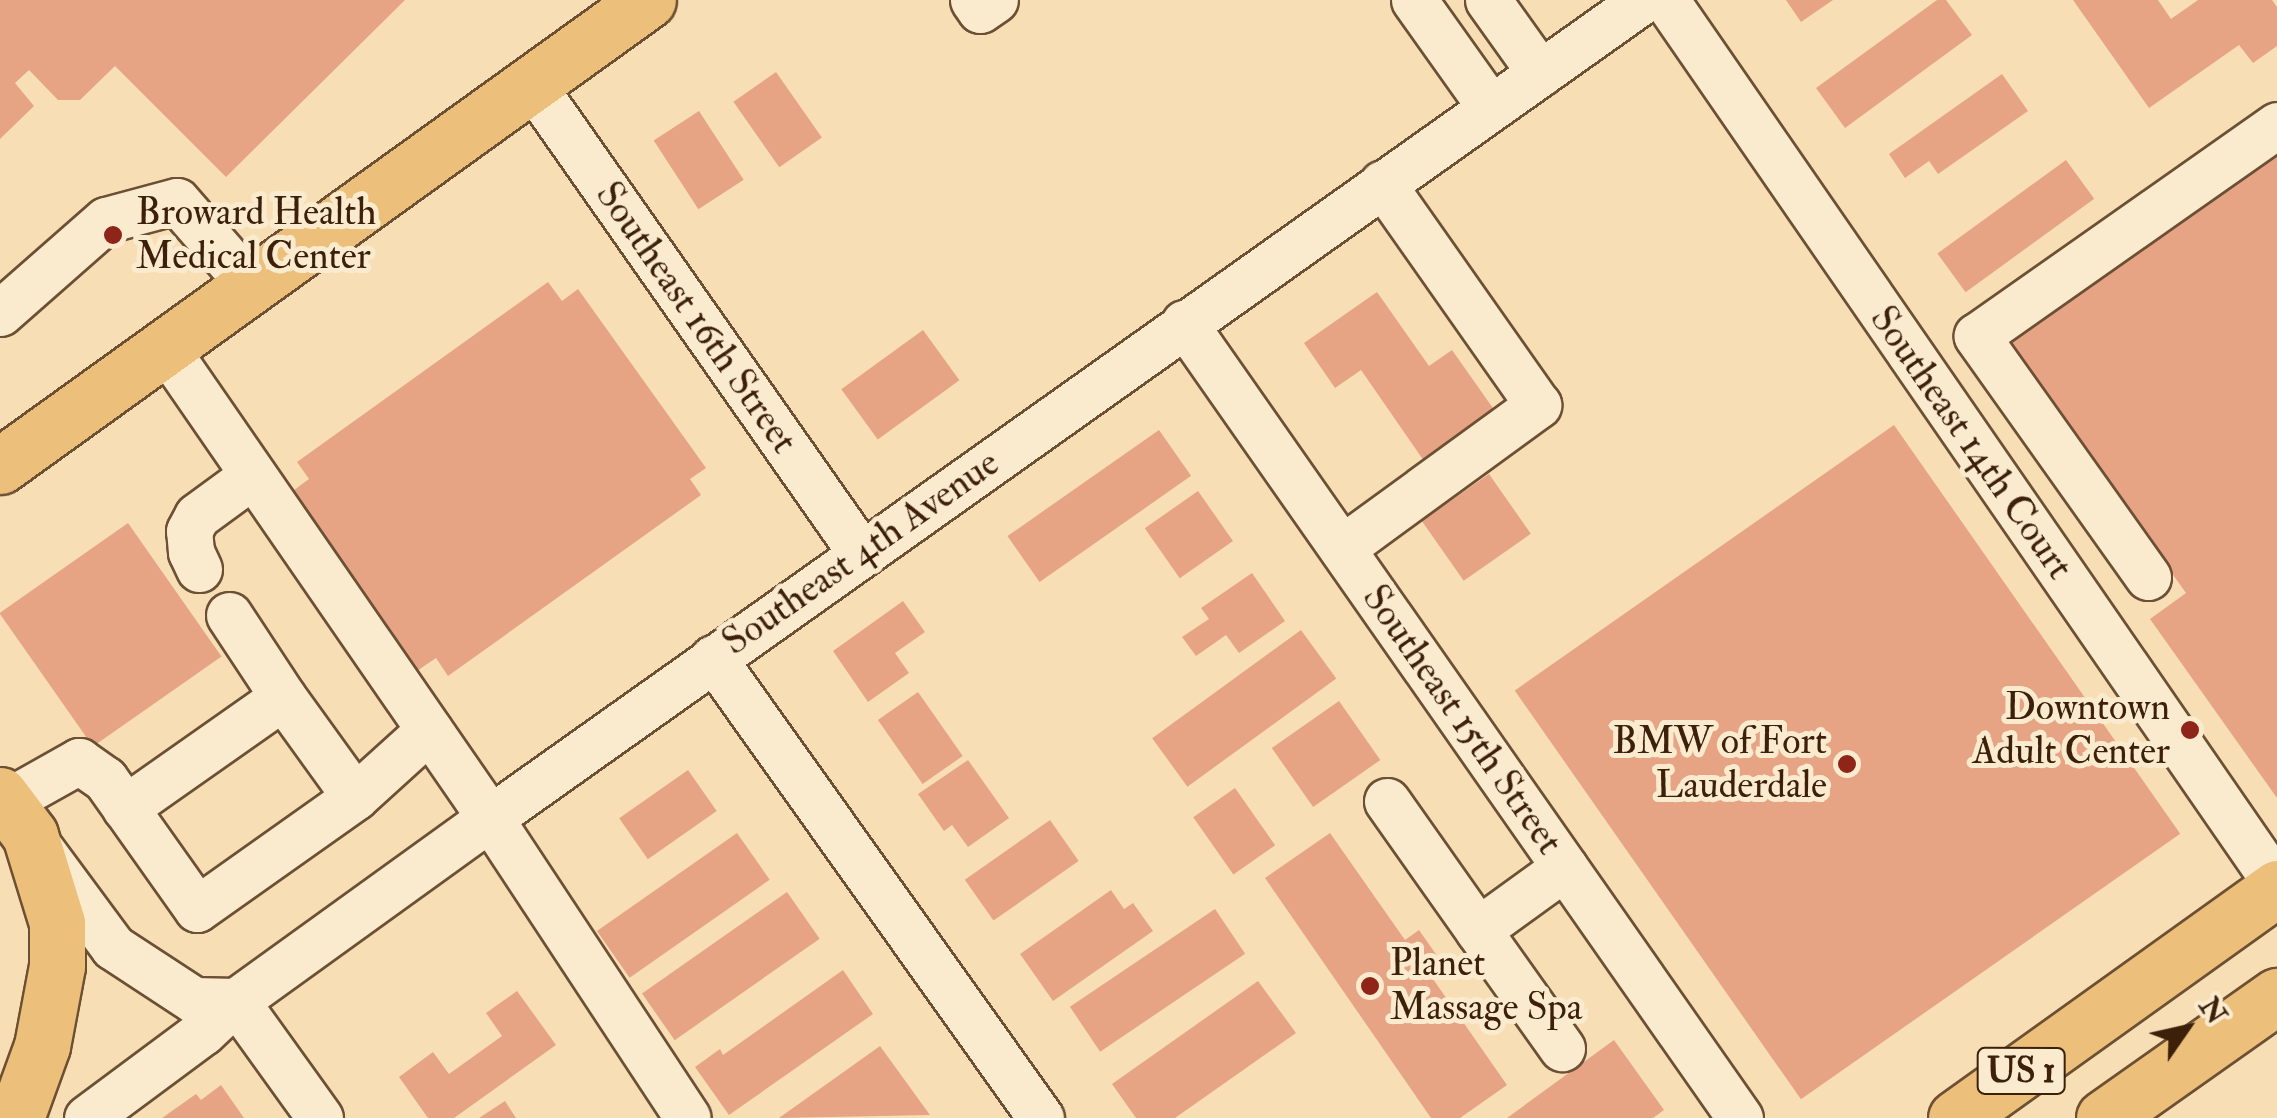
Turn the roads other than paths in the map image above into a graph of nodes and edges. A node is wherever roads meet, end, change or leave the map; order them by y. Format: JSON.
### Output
{"nodes":[{"id":1,"x":973,"y":0,"type":"edge"},
{"id":2,"x":995,"y":0,"type":"edge"},
{"id":3,"x":1414,"y":0,"type":"edge"},
{"id":4,"x":1488,"y":0,"type":"edge"},
{"id":5,"x":1643,"y":0,"type":"edge"},
{"id":6,"x":1666,"y":0,"type":"edge"},
{"id":7,"x":644,"y":1,"type":"edge"},
{"id":8,"x":1540,"y":73,"type":"junction"},
{"id":9,"x":532,"y":84,"type":"junction"},
{"id":10,"x":1490,"y":107,"type":"junction"},
{"id":11,"x":2277,"y":124,"type":"edge"},
{"id":12,"x":1382,"y":184,"type":"junction"},
{"id":13,"x":251,"y":286,"type":"junction"},
{"id":14,"x":0,"y":313,"type":"edge"},
{"id":15,"x":1184,"y":323,"type":"junction"},
{"id":16,"x":166,"y":347,"type":"junction"},
{"id":17,"x":0,"y":466,"type":"edge"},
{"id":18,"x":253,"y":475,"type":"junction"},
{"id":19,"x":1342,"y":548,"type":"junction"},
{"id":20,"x":861,"y":553,"type":"junction"},
{"id":21,"x":199,"y":569,"type":"dead end"},
{"id":22,"x":229,"y":615,"type":"dead end"},
{"id":23,"x":2091,"y":616,"type":"junction"},
{"id":24,"x":713,"y":658,"type":"junction"},
{"id":25,"x":283,"y":697,"type":"junction"},
{"id":26,"x":430,"y":730,"type":"junction"},
{"id":27,"x":355,"y":796,"type":"junction"},
{"id":28,"x":1388,"y":802,"type":"dead end"},
{"id":29,"x":125,"y":808,"type":"junction"},
{"id":30,"x":12,"y":811,"type":"edge"},
{"id":31,"x":490,"y":818,"type":"junction"},
{"id":32,"x":1564,"y":867,"type":"junction"},
{"id":33,"x":2277,"y":886,"type":"edge"},
{"id":34,"x":1478,"y":930,"type":"junction"},
{"id":35,"x":2277,"y":996,"type":"edge"},
{"id":36,"x":236,"y":1001,"type":"junction"},
{"id":37,"x":1562,"y":1048,"type":"dead end"},
{"id":38,"x":16,"y":1118,"type":"edge"},
{"id":39,"x":88,"y":1118,"type":"edge"},
{"id":40,"x":320,"y":1118,"type":"edge"},
{"id":41,"x":688,"y":1118,"type":"edge"},
{"id":42,"x":1042,"y":1118,"type":"edge"},
{"id":43,"x":1740,"y":1118,"type":"edge"},
{"id":44,"x":1956,"y":1118,"type":"edge"},
{"id":45,"x":2104,"y":1118,"type":"edge"}],
"edges":[{"from":1,"to":2,"type":"street"},
{"from":3,"to":10,"type":"street"},
{"from":4,"to":8,"type":"street"},
{"from":5,"to":8,"type":"street","name":"Southeast 4th Avenue"},
{"from":6,"to":23,"type":"street","name":"Southeast 14th Court"},
{"from":7,"to":9,"type":"main road"},
{"from":8,"to":10,"type":"street","name":"Southeast 4th Avenue"},
{"from":9,"to":13,"type":"main road"},
{"from":9,"to":20,"type":"street","name":"Southeast 16th Street"},
{"from":10,"to":12,"type":"street","name":"Southeast 4th Avenue"},
{"from":11,"to":23,"type":"street"},
{"from":12,"to":15,"type":"street","name":"Southeast 4th Avenue"},
{"from":12,"to":19,"type":"street"},
{"from":13,"to":14,"type":"street"},
{"from":13,"to":16,"type":"main road"},
{"from":15,"to":19,"type":"street","name":"Southeast 15th Street"},
{"from":15,"to":20,"type":"street","name":"Southeast 4th Avenue"},
{"from":16,"to":17,"type":"main road"},
{"from":16,"to":18,"type":"street"},
{"from":18,"to":21,"type":"street"},
{"from":18,"to":26,"type":"street"},
{"from":19,"to":32,"type":"street","name":"Southeast 15th Street"},
{"from":20,"to":24,"type":"street","name":"Southeast 4th Avenue"},
{"from":22,"to":25,"type":"street"},
{"from":23,"to":33,"type":"street","name":"Southeast 14th Court"},
{"from":24,"to":31,"type":"street","name":"Southeast 4th Avenue"},
{"from":24,"to":42,"type":"street"},
{"from":25,"to":27,"type":"street"},
{"from":25,"to":29,"type":"street"},
{"from":26,"to":27,"type":"street"},
{"from":26,"to":31,"type":"street"},
{"from":27,"to":29,"type":"street"},
{"from":28,"to":34,"type":"street"},
{"from":29,"to":30,"type":"street"},
{"from":30,"to":36,"type":"street"},
{"from":30,"to":38,"type":"main road"},
{"from":31,"to":36,"type":"street","name":"Southeast 4th Avenue"},
{"from":31,"to":41,"type":"street"},
{"from":32,"to":34,"type":"street"},
{"from":32,"to":43,"type":"street","name":"Southeast 15th Street"},
{"from":33,"to":44,"type":"main road","number":"US 1"},
{"from":34,"to":37,"type":"street"},
{"from":35,"to":45,"type":"main road","number":"US 1"},
{"from":36,"to":39,"type":"street","name":"Southeast 4th Avenue"},
{"from":36,"to":40,"type":"street"}]}
